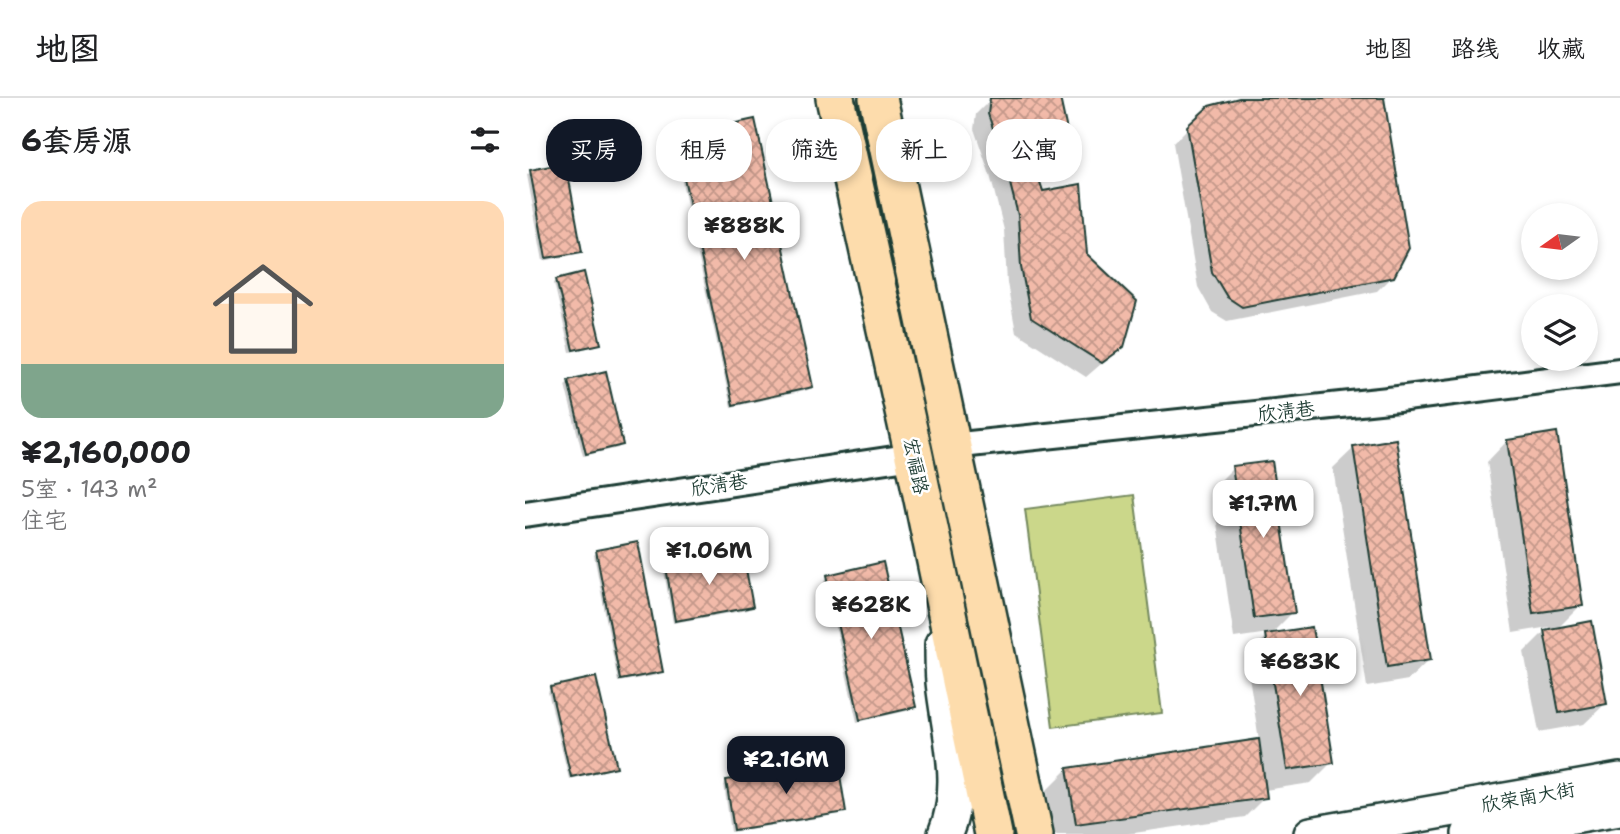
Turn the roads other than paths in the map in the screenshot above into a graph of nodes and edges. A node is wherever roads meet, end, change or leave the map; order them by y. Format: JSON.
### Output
{"nodes":[{"id":1,"x":835,"y":98,"type":"edge"},
{"id":2,"x":878,"y":98,"type":"edge"},
{"id":3,"x":1620,"y":372,"type":"edge"},
{"id":4,"x":951,"y":446,"type":"junction"},
{"id":5,"x":914,"y":456,"type":"junction"},
{"id":6,"x":525,"y":514,"type":"edge"},
{"id":7,"x":939,"y":582,"type":"junction"},
{"id":8,"x":1620,"y":780,"type":"edge"},
{"id":9,"x":1620,"y":808,"type":"edge"},
{"id":10,"x":945,"y":834,"type":"edge"},
{"id":11,"x":993,"y":834,"type":"edge"},
{"id":12,"x":1034,"y":834,"type":"edge"},
{"id":13,"x":1311,"y":834,"type":"edge"},
{"id":14,"x":1469,"y":834,"type":"edge"}],
"edges":[{"from":1,"to":5,"type":"main road","name":"宏福路"},
{"from":2,"to":4,"type":"main road","name":"宏福路"},
{"from":3,"to":4,"type":"street","name":"欣清巷"},
{"from":4,"to":12,"type":"main road","name":"宏福路"},
{"from":5,"to":6,"type":"street","name":"欣清巷"},
{"from":5,"to":7,"type":"main road","name":"宏福路"},
{"from":7,"to":10,"type":"street"},
{"from":7,"to":11,"type":"main road","name":"宏福路"},
{"from":8,"to":13,"type":"street","name":"欣荣南大街"},
{"from":9,"to":14,"type":"street","name":"欣荣南大街"}]}
